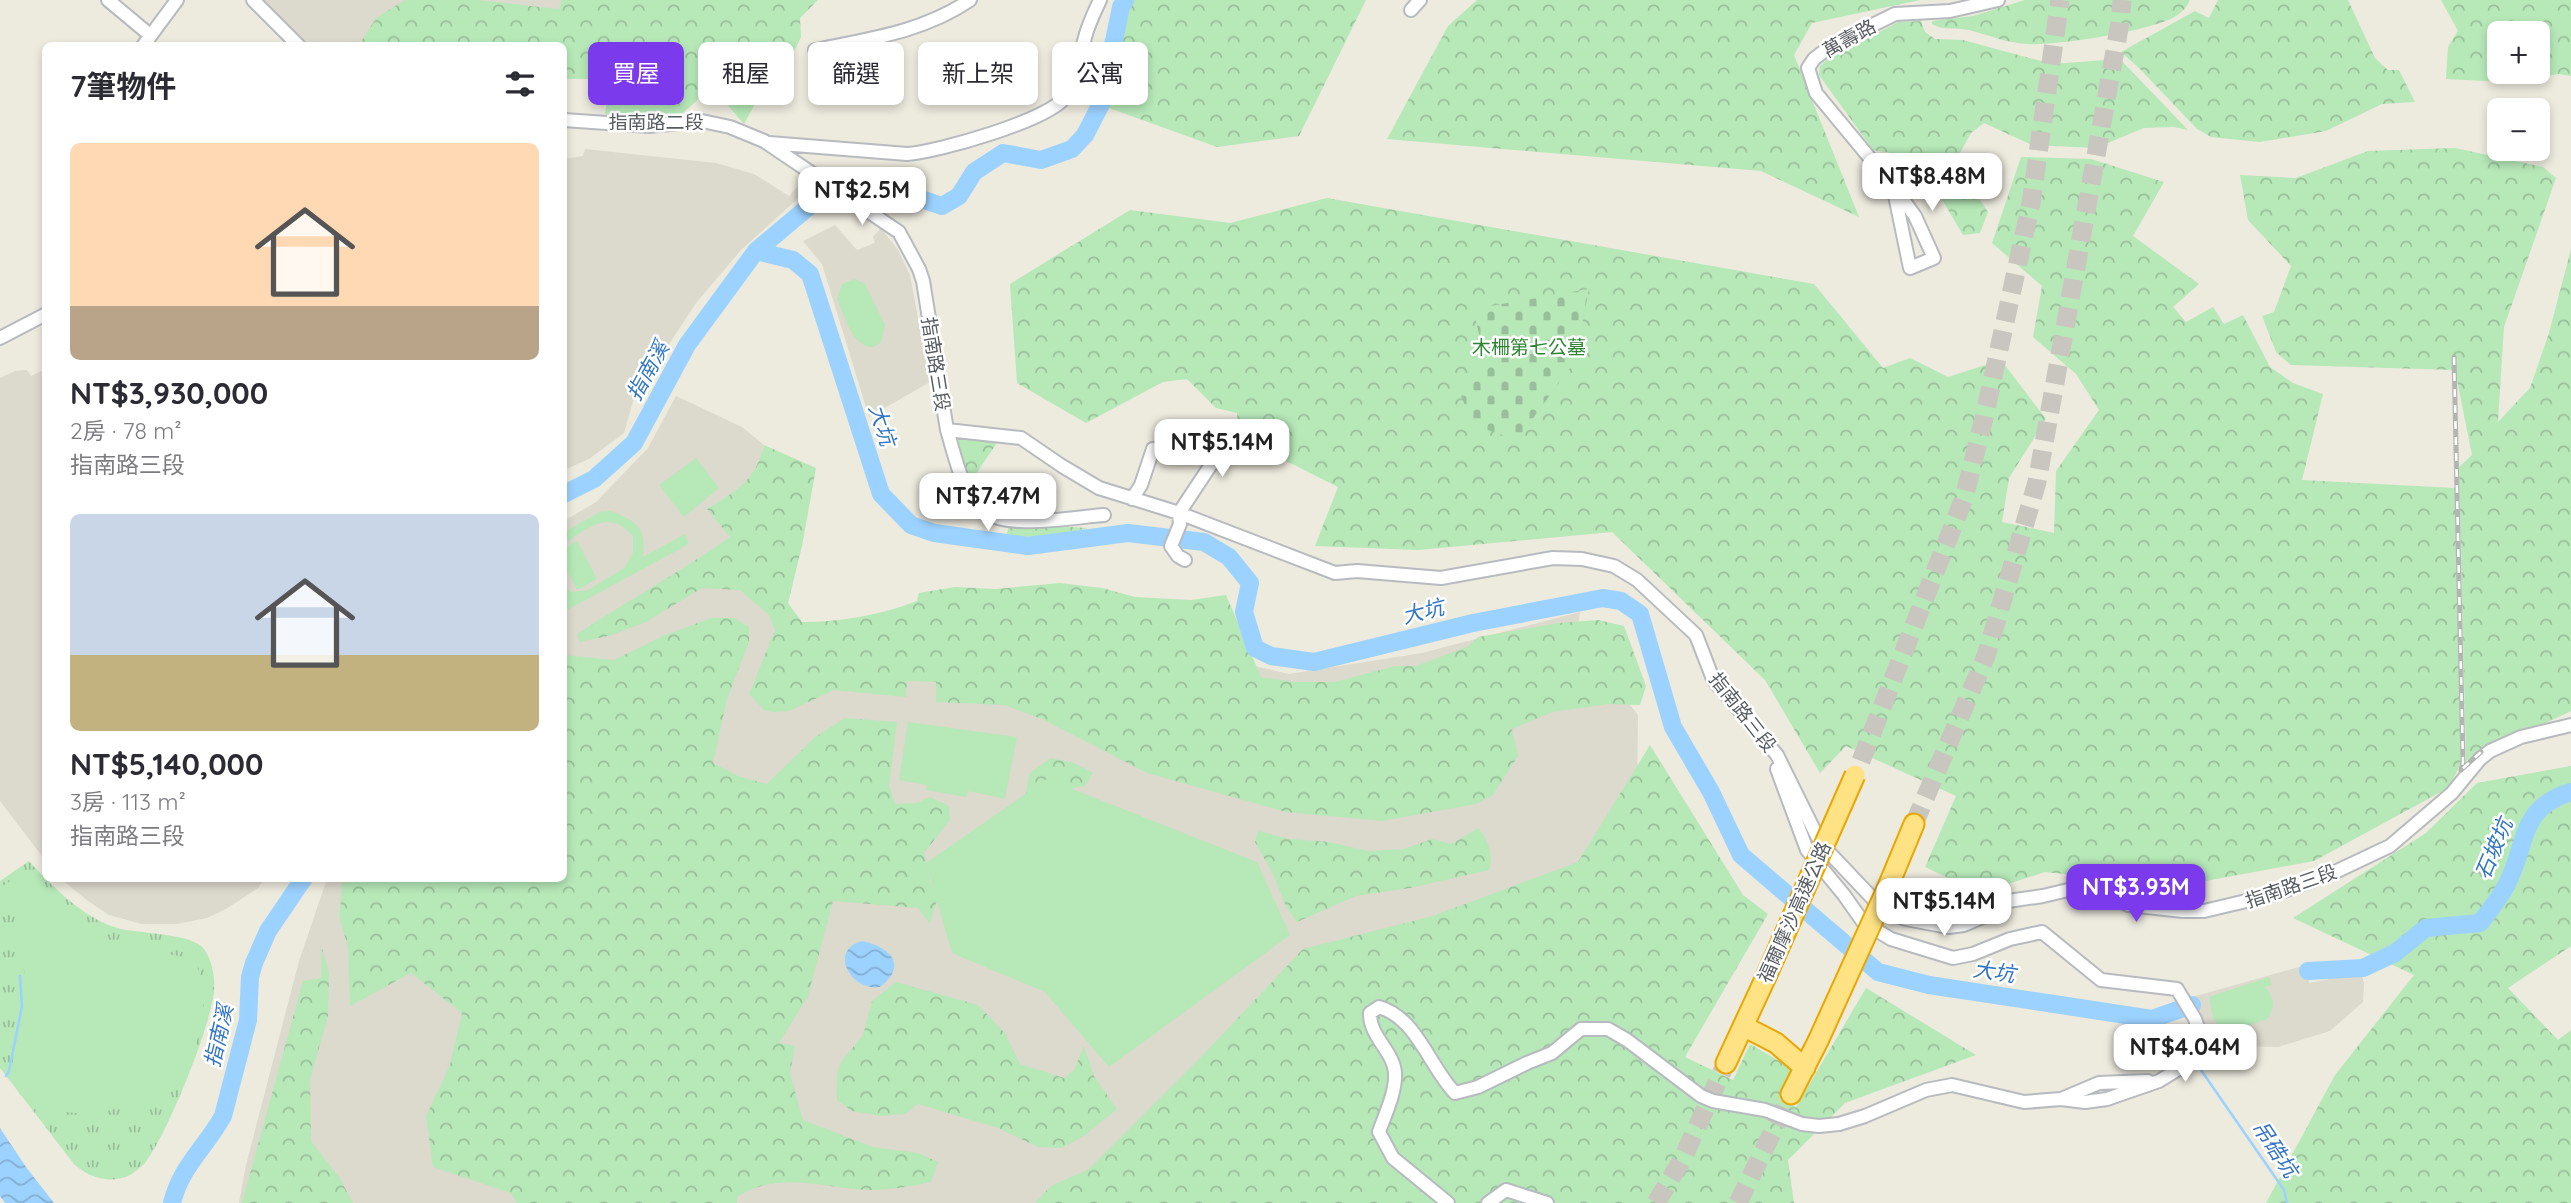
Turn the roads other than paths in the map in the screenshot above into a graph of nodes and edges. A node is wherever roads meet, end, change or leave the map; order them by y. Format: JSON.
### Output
{"nodes":[{"id":1,"x":108,"y":0,"type":"edge"},
{"id":2,"x":177,"y":0,"type":"edge"},
{"id":3,"x":253,"y":0,"type":"edge"},
{"id":4,"x":970,"y":0,"type":"edge"},
{"id":5,"x":1100,"y":0,"type":"edge"},
{"id":6,"x":1998,"y":0,"type":"edge"},
{"id":7,"x":147,"y":40,"type":"edge"},
{"id":8,"x":295,"y":42,"type":"edge"},
{"id":9,"x":850,"y":42,"type":"edge"},
{"id":10,"x":567,"y":120,"type":"edge"},
{"id":11,"x":769,"y":143,"type":"junction"},
{"id":12,"x":817,"y":177,"type":"joint"},
{"id":13,"x":1893,"y":186,"type":"junction"},
{"id":14,"x":42,"y":316,"type":"edge"},
{"id":15,"x":0,"y":338,"type":"edge"},
{"id":16,"x":1236,"y":427,"type":"dead end"},
{"id":17,"x":947,"y":430,"type":"junction"},
{"id":18,"x":1168,"y":449,"type":"dead end"},
{"id":19,"x":1132,"y":499,"type":"junction"},
{"id":20,"x":1104,"y":515,"type":"dead end"},
{"id":21,"x":1180,"y":519,"type":"junction"},
{"id":22,"x":1185,"y":560,"type":"dead end"},
{"id":23,"x":2571,"y":725,"type":"edge"},
{"id":24,"x":1764,"y":739,"type":"junction"},
{"id":25,"x":1858,"y":768,"type":"tunnel mouth"},
{"id":26,"x":1914,"y":824,"type":"tunnel mouth"},
{"id":27,"x":1743,"y":1026,"type":"junction"},
{"id":28,"x":1726,"y":1063,"type":"tunnel mouth"},
{"id":29,"x":1805,"y":1068,"type":"junction"},
{"id":30,"x":1791,"y":1094,"type":"tunnel mouth"},
{"id":31,"x":1448,"y":1203,"type":"edge"},
{"id":32,"x":1488,"y":1203,"type":"edge"},
{"id":33,"x":1546,"y":1203,"type":"edge"}],
"edges":[{"from":1,"to":7,"type":"street"},
{"from":2,"to":7,"type":"street"},
{"from":3,"to":8,"type":"street"},
{"from":4,"to":9,"type":"street"},
{"from":5,"to":11,"type":"street"},
{"from":6,"to":13,"type":"street","name":"萬壽路"},
{"from":10,"to":11,"type":"street","name":"指南路二段"},
{"from":11,"to":12,"type":"street","name":"指南路二段"},
{"from":12,"to":17,"type":"street","name":"指南路三段"},
{"from":13,"to":13,"type":"street","name":"萬壽路"},
{"from":14,"to":15,"type":"street"},
{"from":16,"to":21,"type":"street"},
{"from":17,"to":19,"type":"street","name":"指南路三段"},
{"from":17,"to":20,"type":"street"},
{"from":18,"to":19,"type":"street"},
{"from":19,"to":21,"type":"street","name":"指南路三段"},
{"from":21,"to":22,"type":"street"},
{"from":21,"to":24,"type":"street","name":"指南路三段"},
{"from":23,"to":24,"type":"street","name":"指南路三段"},
{"from":24,"to":31,"type":"street"},
{"from":25,"to":27,"type":"highway","name":"福爾摩沙高速公路","bridge":true},
{"from":26,"to":29,"type":"highway","bridge":true},
{"from":27,"to":28,"type":"highway","name":"福爾摩沙高速公路"},
{"from":27,"to":29,"type":"highway"},
{"from":29,"to":30,"type":"highway"},
{"from":32,"to":33,"type":"street"}]}
